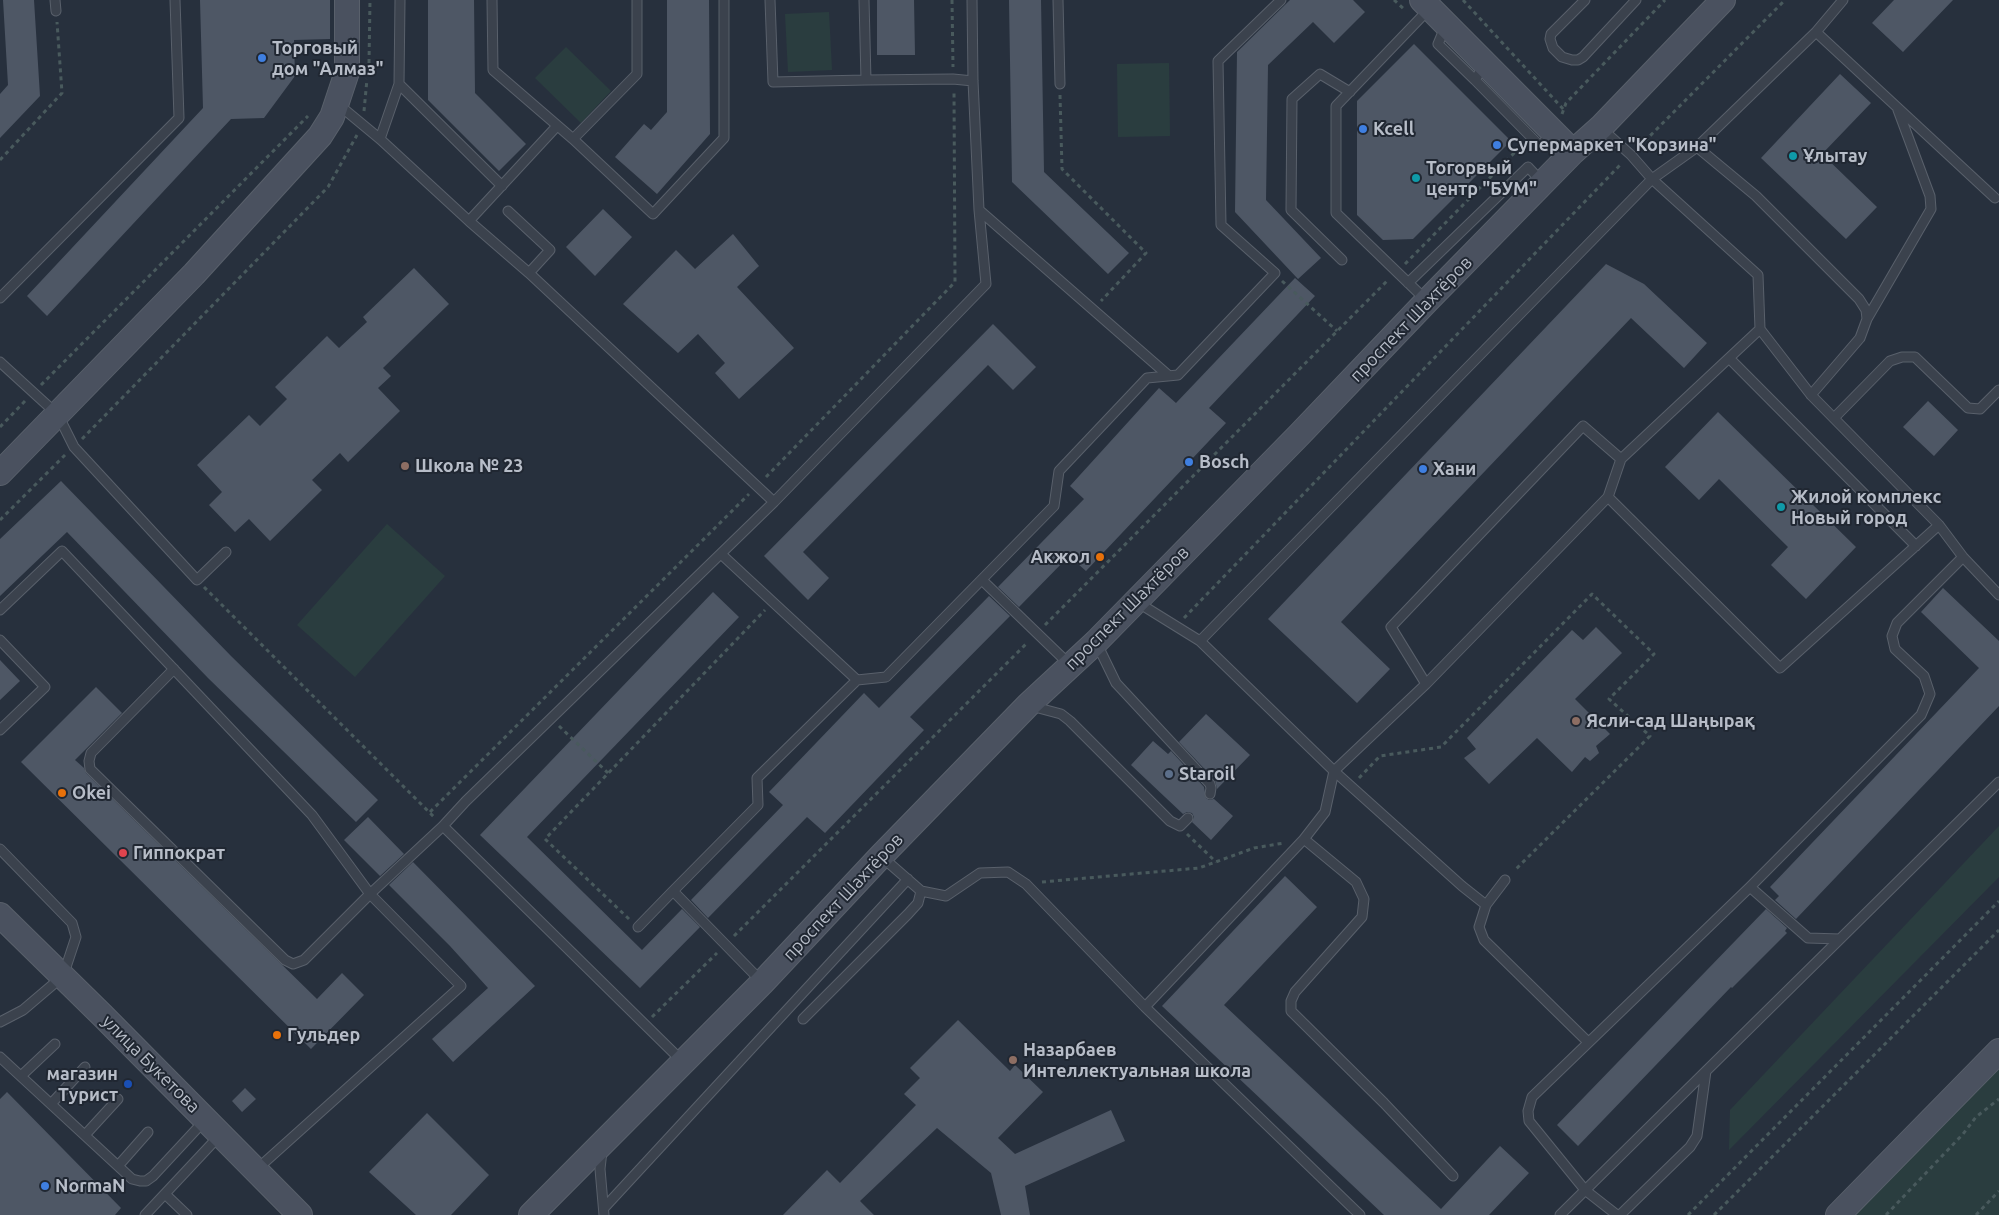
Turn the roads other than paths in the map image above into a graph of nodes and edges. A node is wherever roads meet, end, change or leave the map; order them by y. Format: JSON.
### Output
{"nodes":[{"id":1,"x":56,"y":0,"type":"edge"},
{"id":2,"x":175,"y":0,"type":"edge"},
{"id":3,"x":347,"y":0,"type":"edge"},
{"id":4,"x":400,"y":0,"type":"edge"},
{"id":5,"x":492,"y":0,"type":"edge"},
{"id":6,"x":637,"y":0,"type":"edge"},
{"id":7,"x":724,"y":0,"type":"edge"},
{"id":8,"x":770,"y":0,"type":"edge"},
{"id":9,"x":864,"y":0,"type":"edge"},
{"id":10,"x":972,"y":0,"type":"edge"},
{"id":11,"x":1058,"y":0,"type":"edge"},
{"id":12,"x":1585,"y":0,"type":"edge"},
{"id":13,"x":1636,"y":0,"type":"edge"},
{"id":14,"x":1723,"y":0,"type":"edge"},
{"id":15,"x":1844,"y":0,"type":"edge"},
{"id":16,"x":1276,"y":1,"type":"edge"},
{"id":17,"x":1432,"y":11,"type":"edge"},
{"id":18,"x":56,"y":12,"type":"road end"},
{"id":19,"x":1816,"y":32,"type":"junction"},
{"id":20,"x":1480,"y":72,"type":"junction"},
{"id":21,"x":866,"y":80,"type":"junction"},
{"id":22,"x":973,"y":81,"type":"junction"},
{"id":23,"x":399,"y":84,"type":"junction"},
{"id":24,"x":1060,"y":84,"type":"road end"},
{"id":25,"x":1350,"y":92,"type":"junction"},
{"id":26,"x":337,"y":104,"type":"junction"},
{"id":27,"x":1897,"y":107,"type":"junction"},
{"id":28,"x":557,"y":126,"type":"junction"},
{"id":29,"x":1601,"y":127,"type":"junction"},
{"id":30,"x":1554,"y":132,"type":"junction"},
{"id":31,"x":380,"y":139,"type":"junction"},
{"id":32,"x":573,"y":139,"type":"junction"},
{"id":33,"x":1696,"y":147,"type":"junction"},
{"id":34,"x":1573,"y":152,"type":"junction"},
{"id":35,"x":1652,"y":179,"type":"junction"},
{"id":36,"x":1543,"y":183,"type":"junction"},
{"id":37,"x":502,"y":186,"type":"junction"},
{"id":38,"x":1996,"y":198,"type":"dead end"},
{"id":39,"x":979,"y":210,"type":"junction"},
{"id":40,"x":508,"y":211,"type":"dead end"},
{"id":41,"x":469,"y":221,"type":"junction"},
{"id":42,"x":1342,"y":260,"type":"dead end"},
{"id":43,"x":529,"y":273,"type":"junction"},
{"id":44,"x":1408,"y":283,"type":"junction"},
{"id":45,"x":0,"y":298,"type":"edge"},
{"id":46,"x":1427,"y":301,"type":"junction"},
{"id":47,"x":1868,"y":319,"type":"junction"},
{"id":48,"x":1760,"y":329,"type":"junction"},
{"id":49,"x":1729,"y":358,"type":"junction"},
{"id":50,"x":0,"y":362,"type":"edge"},
{"id":51,"x":1169,"y":376,"type":"junction"},
{"id":52,"x":1999,"y":390,"type":"edge"},
{"id":53,"x":1811,"y":395,"type":"junction"},
{"id":54,"x":58,"y":415,"type":"junction"},
{"id":55,"x":1834,"y":418,"type":"junction"},
{"id":56,"x":1621,"y":459,"type":"junction"},
{"id":57,"x":0,"y":473,"type":"edge"},
{"id":58,"x":1608,"y":497,"type":"junction"},
{"id":59,"x":774,"y":502,"type":"junction"},
{"id":60,"x":1939,"y":525,"type":"junction"},
{"id":61,"x":1916,"y":546,"type":"junction"},
{"id":62,"x":226,"y":552,"type":"dead end"},
{"id":63,"x":721,"y":554,"type":"junction"},
{"id":64,"x":1964,"y":557,"type":"junction"},
{"id":65,"x":982,"y":580,"type":"junction"},
{"id":66,"x":1999,"y":595,"type":"edge"},
{"id":67,"x":1135,"y":600,"type":"junction"},
{"id":68,"x":0,"y":610,"type":"edge"},
{"id":69,"x":0,"y":640,"type":"edge"},
{"id":70,"x":1200,"y":641,"type":"junction"},
{"id":71,"x":1096,"y":642,"type":"junction"},
{"id":72,"x":1070,"y":665,"type":"junction"},
{"id":73,"x":174,"y":668,"type":"junction"},
{"id":74,"x":857,"y":680,"type":"junction"},
{"id":75,"x":1426,"y":684,"type":"junction"},
{"id":76,"x":1028,"y":705,"type":"junction"},
{"id":77,"x":0,"y":730,"type":"edge"},
{"id":78,"x":1334,"y":770,"type":"junction"},
{"id":79,"x":1999,"y":782,"type":"edge"},
{"id":80,"x":1210,"y":794,"type":"dead end"},
{"id":81,"x":1188,"y":818,"type":"dead end"},
{"id":82,"x":443,"y":826,"type":"junction"},
{"id":83,"x":1304,"y":839,"type":"junction"},
{"id":84,"x":0,"y":849,"type":"edge"},
{"id":85,"x":881,"y":856,"type":"junction"},
{"id":86,"x":908,"y":879,"type":"junction"},
{"id":87,"x":1505,"y":880,"type":"road end"},
{"id":88,"x":1750,"y":887,"type":"junction"},
{"id":89,"x":921,"y":890,"type":"junction"},
{"id":90,"x":673,"y":891,"type":"junction"},
{"id":91,"x":370,"y":894,"type":"junction"},
{"id":92,"x":1486,"y":905,"type":"junction"},
{"id":93,"x":0,"y":915,"type":"edge"},
{"id":94,"x":638,"y":927,"type":"road end"},
{"id":95,"x":1840,"y":939,"type":"junction"},
{"id":96,"x":63,"y":976,"type":"junction"},
{"id":97,"x":762,"y":983,"type":"junction"},
{"id":98,"x":1145,"y":1007,"type":"junction"},
{"id":99,"x":803,"y":1019,"type":"dead end"},
{"id":100,"x":0,"y":1022,"type":"edge"},
{"id":101,"x":1588,"y":1042,"type":"junction"},
{"id":102,"x":55,"y":1044,"type":"dead end"},
{"id":103,"x":1999,"y":1051,"type":"edge"},
{"id":104,"x":0,"y":1057,"type":"edge"},
{"id":105,"x":683,"y":1062,"type":"junction"},
{"id":106,"x":85,"y":1067,"type":"dead end"},
{"id":107,"x":1706,"y":1071,"type":"junction"},
{"id":108,"x":21,"y":1076,"type":"junction"},
{"id":109,"x":118,"y":1099,"type":"dead end"},
{"id":110,"x":51,"y":1104,"type":"junction"},
{"id":111,"x":213,"y":1127,"type":"junction"},
{"id":112,"x":148,"y":1132,"type":"dead end"},
{"id":113,"x":610,"y":1135,"type":"junction"},
{"id":114,"x":85,"y":1136,"type":"junction"},
{"id":115,"x":118,"y":1166,"type":"junction"},
{"id":116,"x":256,"y":1170,"type":"junction"},
{"id":117,"x":1453,"y":1176,"type":"dead end"},
{"id":118,"x":1585,"y":1190,"type":"junction"},
{"id":119,"x":165,"y":1194,"type":"junction"},
{"id":120,"x":604,"y":1211,"type":"edge"},
{"id":121,"x":539,"y":1212,"type":"edge"},
{"id":122,"x":145,"y":1215,"type":"edge"},
{"id":123,"x":187,"y":1215,"type":"edge"},
{"id":124,"x":300,"y":1215,"type":"edge"},
{"id":125,"x":1360,"y":1215,"type":"edge"},
{"id":126,"x":1560,"y":1215,"type":"edge"},
{"id":127,"x":1618,"y":1215,"type":"edge"},
{"id":128,"x":1838,"y":1215,"type":"edge"}],
"edges":[{"from":1,"to":18,"type":"lane"},
{"from":2,"to":45,"type":"lane"},
{"from":3,"to":26,"type":"street"},
{"from":4,"to":23,"type":"lane"},
{"from":5,"to":28,"type":"lane"},
{"from":6,"to":32,"type":"lane"},
{"from":7,"to":32,"type":"lane"},
{"from":8,"to":21,"type":"lane"},
{"from":9,"to":21,"type":"lane"},
{"from":10,"to":22,"type":"lane"},
{"from":11,"to":24,"type":"lane"},
{"from":12,"to":13,"type":"lane"},
{"from":14,"to":29,"type":"street","name":"проспект Шахтёров"},
{"from":15,"to":19,"type":"lane"},
{"from":16,"to":51,"type":"lane"},
{"from":17,"to":20,"type":"street"},
{"from":17,"to":25,"type":"lane"},
{"from":19,"to":27,"type":"lane"},
{"from":19,"to":33,"type":"lane"},
{"from":20,"to":30,"type":"street"},
{"from":20,"to":30,"type":"lane"},
{"from":21,"to":22,"type":"lane"},
{"from":22,"to":39,"type":"lane"},
{"from":23,"to":31,"type":"lane"},
{"from":23,"to":37,"type":"lane"},
{"from":25,"to":42,"type":"lane"},
{"from":25,"to":44,"type":"lane"},
{"from":26,"to":31,"type":"lane"},
{"from":26,"to":54,"type":"street"},
{"from":27,"to":38,"type":"lane"},
{"from":27,"to":47,"type":"lane"},
{"from":28,"to":32,"type":"lane"},
{"from":28,"to":37,"type":"lane"},
{"from":29,"to":34,"type":"street","name":"проспект Шахтёров"},
{"from":29,"to":35,"type":"lane"},
{"from":30,"to":34,"type":"street"},
{"from":31,"to":41,"type":"lane"},
{"from":33,"to":35,"type":"lane"},
{"from":33,"to":47,"type":"lane"},
{"from":34,"to":36,"type":"street","name":"проспект Шахтёров"},
{"from":35,"to":48,"type":"lane"},
{"from":35,"to":70,"type":"lane"},
{"from":36,"to":44,"type":"lane"},
{"from":36,"to":46,"type":"street","name":"проспект Шахтёров"},
{"from":37,"to":41,"type":"lane"},
{"from":39,"to":51,"type":"lane"},
{"from":39,"to":59,"type":"lane"},
{"from":40,"to":43,"type":"lane"},
{"from":41,"to":43,"type":"lane"},
{"from":43,"to":59,"type":"lane"},
{"from":44,"to":46,"type":"lane"},
{"from":46,"to":67,"type":"street","name":"проспект Шахтёров"},
{"from":47,"to":53,"type":"lane"},
{"from":48,"to":49,"type":"lane"},
{"from":48,"to":53,"type":"lane"},
{"from":49,"to":56,"type":"lane"},
{"from":49,"to":61,"type":"lane"},
{"from":50,"to":54,"type":"lane"},
{"from":51,"to":65,"type":"lane"},
{"from":52,"to":55,"type":"lane"},
{"from":53,"to":55,"type":"lane"},
{"from":54,"to":57,"type":"street"},
{"from":54,"to":62,"type":"lane"},
{"from":55,"to":60,"type":"lane"},
{"from":56,"to":58,"type":"lane"},
{"from":56,"to":75,"type":"lane"},
{"from":58,"to":61,"type":"lane"},
{"from":58,"to":75,"type":"lane"},
{"from":59,"to":63,"type":"lane"},
{"from":60,"to":61,"type":"lane"},
{"from":60,"to":64,"type":"lane"},
{"from":63,"to":74,"type":"lane"},
{"from":63,"to":82,"type":"lane"},
{"from":64,"to":66,"type":"lane"},
{"from":64,"to":88,"type":"lane"},
{"from":65,"to":72,"type":"lane"},
{"from":65,"to":74,"type":"lane"},
{"from":67,"to":70,"type":"lane"},
{"from":67,"to":71,"type":"street","name":"проспект Шахтёров"},
{"from":68,"to":73,"type":"lane"},
{"from":69,"to":77,"type":"lane"},
{"from":70,"to":78,"type":"lane"},
{"from":71,"to":72,"type":"street","name":"проспект Шахтёров"},
{"from":71,"to":80,"type":"lane"},
{"from":72,"to":76,"type":"street","name":"проспект Шахтёров"},
{"from":73,"to":91,"type":"lane"},
{"from":73,"to":91,"type":"lane"},
{"from":74,"to":90,"type":"lane"},
{"from":75,"to":78,"type":"lane"},
{"from":76,"to":81,"type":"lane"},
{"from":76,"to":85,"type":"street","name":"проспект Шахтёров"},
{"from":78,"to":83,"type":"lane"},
{"from":78,"to":92,"type":"lane"},
{"from":79,"to":95,"type":"lane"},
{"from":82,"to":91,"type":"lane"},
{"from":82,"to":105,"type":"lane"},
{"from":83,"to":98,"type":"lane"},
{"from":83,"to":117,"type":"lane"},
{"from":84,"to":96,"type":"lane"},
{"from":85,"to":86,"type":"lane"},
{"from":85,"to":97,"type":"street","name":"проспект Шахтёров"},
{"from":86,"to":89,"type":"lane"},
{"from":86,"to":120,"type":"lane"},
{"from":87,"to":92,"type":"lane"},
{"from":88,"to":95,"type":"lane"},
{"from":88,"to":101,"type":"lane"},
{"from":89,"to":98,"type":"lane"},
{"from":89,"to":99,"type":"lane"},
{"from":90,"to":94,"type":"lane"},
{"from":90,"to":97,"type":"lane"},
{"from":91,"to":116,"type":"lane"},
{"from":92,"to":101,"type":"lane"},
{"from":93,"to":96,"type":"street","name":"улица Букетова"},
{"from":95,"to":107,"type":"lane"},
{"from":96,"to":100,"type":"lane"},
{"from":96,"to":111,"type":"street","name":"улица Букетова"},
{"from":97,"to":105,"type":"street","name":"проспект Шахтёров"},
{"from":98,"to":125,"type":"lane"},
{"from":101,"to":118,"type":"lane"},
{"from":102,"to":108,"type":"lane"},
{"from":103,"to":128,"type":"street"},
{"from":104,"to":108,"type":"lane"},
{"from":105,"to":113,"type":"street","name":"проспект Шахтёров"},
{"from":106,"to":110,"type":"lane"},
{"from":107,"to":118,"type":"lane"},
{"from":107,"to":127,"type":"lane"},
{"from":108,"to":110,"type":"lane"},
{"from":109,"to":114,"type":"lane"},
{"from":110,"to":114,"type":"lane"},
{"from":111,"to":115,"type":"lane"},
{"from":111,"to":116,"type":"street","name":"улица Букетова"},
{"from":111,"to":119,"type":"lane"},
{"from":112,"to":115,"type":"lane"},
{"from":113,"to":120,"type":"lane"},
{"from":113,"to":121,"type":"street","name":"проспект Шахтёров"},
{"from":114,"to":115,"type":"lane"},
{"from":116,"to":124,"type":"street","name":"улица Букетова"},
{"from":118,"to":126,"type":"lane"},
{"from":118,"to":127,"type":"lane"},
{"from":119,"to":122,"type":"lane"},
{"from":119,"to":123,"type":"lane"}]}
